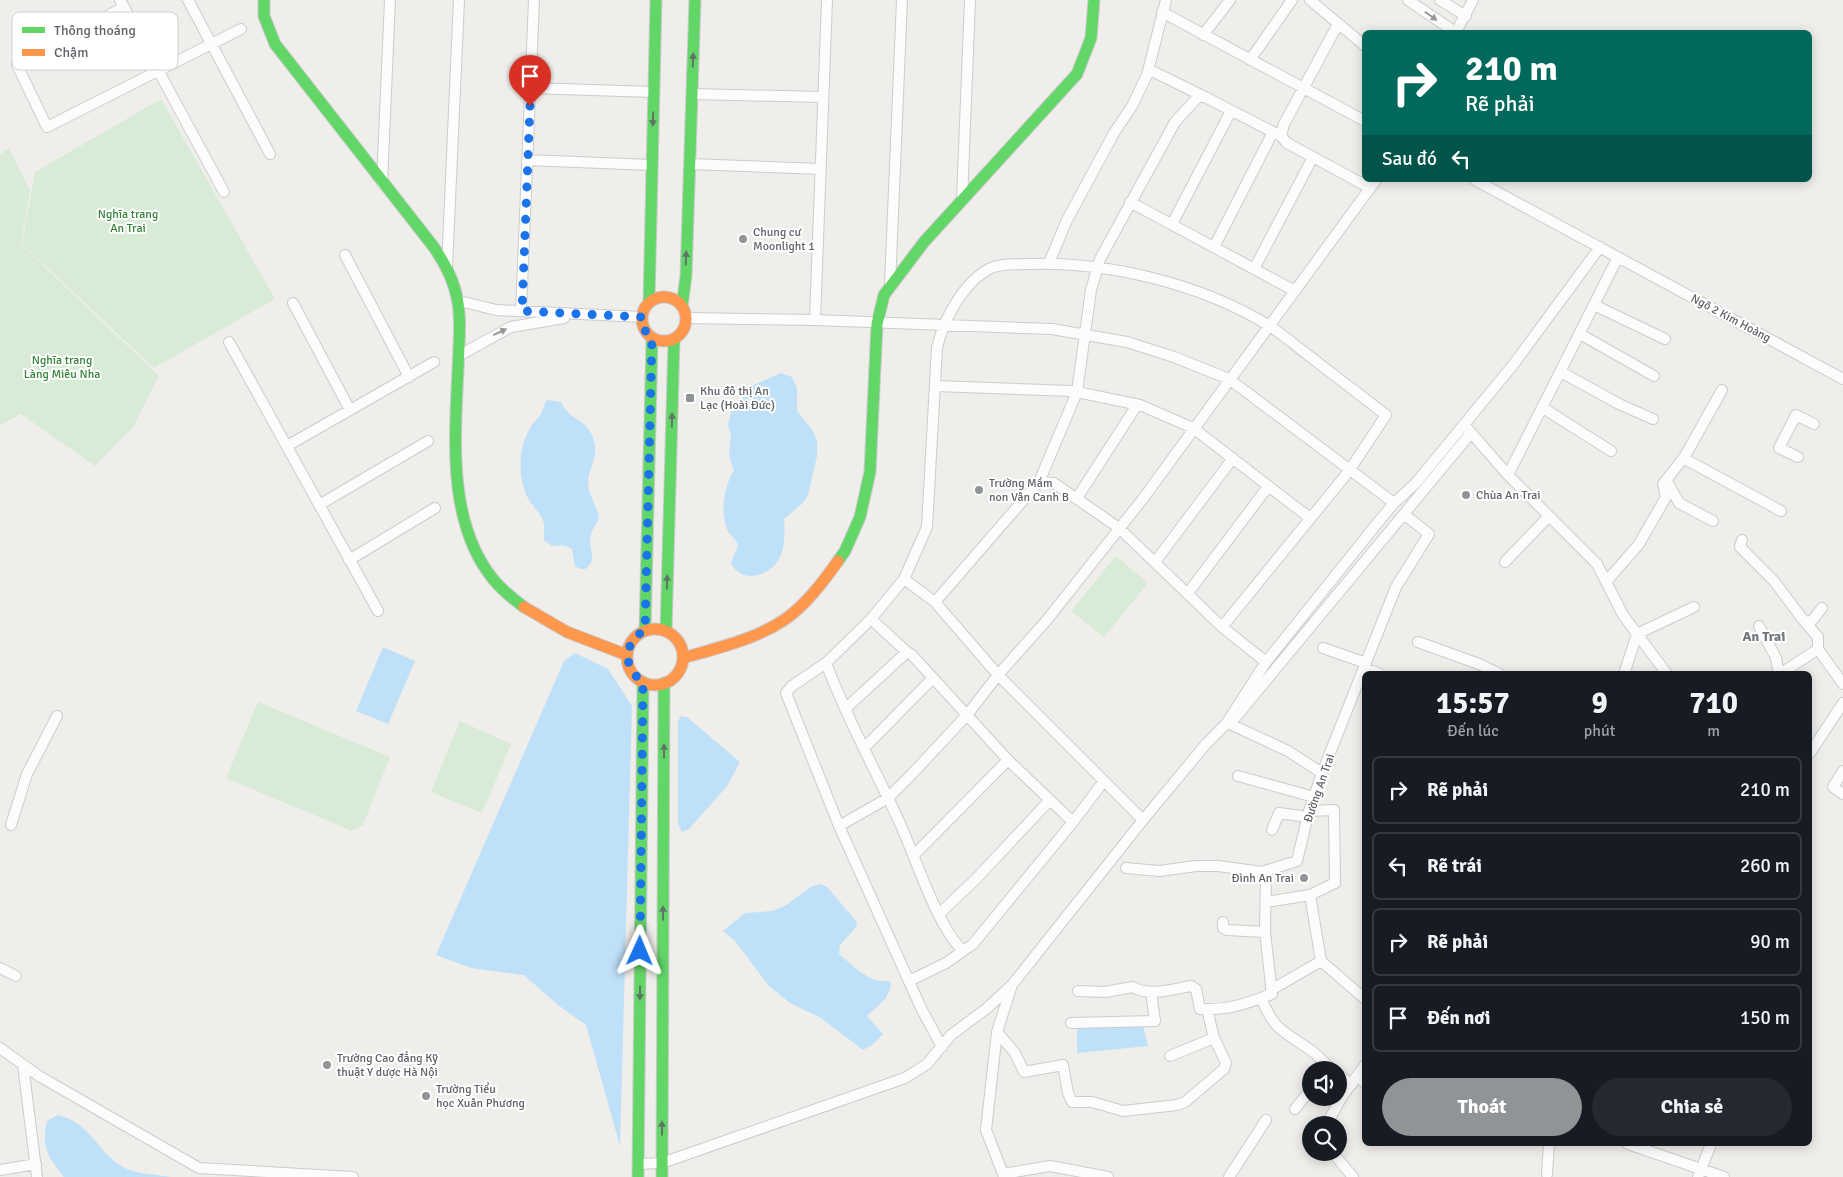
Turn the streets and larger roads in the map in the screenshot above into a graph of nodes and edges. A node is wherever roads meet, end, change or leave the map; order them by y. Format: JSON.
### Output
{"nodes":[{"id":1,"x":188,"y":0,"type":"edge"},
{"id":2,"x":264,"y":0,"type":"edge"},
{"id":3,"x":390,"y":0,"type":"edge"},
{"id":4,"x":459,"y":0,"type":"edge"},
{"id":5,"x":534,"y":0,"type":"edge"},
{"id":6,"x":656,"y":0,"type":"edge"},
{"id":7,"x":695,"y":0,"type":"edge"},
{"id":8,"x":827,"y":0,"type":"edge"},
{"id":9,"x":902,"y":0,"type":"edge"},
{"id":10,"x":970,"y":0,"type":"edge"},
{"id":11,"x":1094,"y":0,"type":"edge"},
{"id":12,"x":1166,"y":0,"type":"edge"},
{"id":13,"x":1230,"y":0,"type":"edge"},
{"id":14,"x":1292,"y":0,"type":"edge"},
{"id":15,"x":1310,"y":0,"type":"edge"},
{"id":16,"x":1408,"y":0,"type":"edge"},
{"id":17,"x":1440,"y":0,"type":"edge"},
{"id":18,"x":1473,"y":0,"type":"edge"},
{"id":19,"x":122,"y":4,"type":"edge"},
{"id":20,"x":108,"y":12,"type":"edge"},
{"id":21,"x":1162,"y":12,"type":"junction"},
{"id":22,"x":1466,"y":16,"type":"junction"},
{"id":23,"x":1338,"y":24,"type":"junction"},
{"id":24,"x":241,"y":29,"type":"dead end"},
{"id":25,"x":1452,"y":30,"type":"edge"},
{"id":26,"x":1456,"y":30,"type":"edge"},
{"id":27,"x":1203,"y":35,"type":"junction"},
{"id":28,"x":211,"y":44,"type":"junction"},
{"id":29,"x":1362,"y":44,"type":"edge"},
{"id":30,"x":1250,"y":60,"type":"junction"},
{"id":31,"x":178,"y":61,"type":"edge"},
{"id":32,"x":19,"y":70,"type":"edge"},
{"id":33,"x":1150,"y":70,"type":"junction"},
{"id":34,"x":158,"y":71,"type":"joint"},
{"id":35,"x":530,"y":88,"type":"junction"},
{"id":36,"x":1303,"y":88,"type":"junction"},
{"id":37,"x":654,"y":92,"type":"junction"},
{"id":38,"x":692,"y":94,"type":"junction"},
{"id":39,"x":1205,"y":97,"type":"junction"},
{"id":40,"x":823,"y":98,"type":"junction"},
{"id":41,"x":1231,"y":111,"type":"junction"},
{"id":42,"x":1362,"y":119,"type":"edge"},
{"id":43,"x":1277,"y":134,"type":"junction"},
{"id":44,"x":270,"y":154,"type":"dead end"},
{"id":45,"x":1312,"y":157,"type":"junction"},
{"id":46,"x":527,"y":160,"type":"junction"},
{"id":47,"x":690,"y":164,"type":"junction"},
{"id":48,"x":651,"y":165,"type":"junction"},
{"id":49,"x":820,"y":169,"type":"junction"},
{"id":50,"x":1362,"y":179,"type":"edge"},
{"id":51,"x":1479,"y":182,"type":"edge"},
{"id":52,"x":382,"y":183,"type":"junction"},
{"id":53,"x":1373,"y":184,"type":"edge"},
{"id":54,"x":224,"y":192,"type":"dead end"},
{"id":55,"x":962,"y":200,"type":"junction"},
{"id":56,"x":1130,"y":202,"type":"junction"},
{"id":57,"x":1172,"y":224,"type":"junction"},
{"id":58,"x":1214,"y":247,"type":"junction"},
{"id":59,"x":1600,"y":247,"type":"junction"},
{"id":60,"x":345,"y":255,"type":"dead end"},
{"id":61,"x":1618,"y":258,"type":"junction"},
{"id":62,"x":1049,"y":264,"type":"junction"},
{"id":63,"x":447,"y":267,"type":"junction"},
{"id":64,"x":1097,"y":268,"type":"junction"},
{"id":65,"x":1254,"y":269,"type":"junction"},
{"id":66,"x":890,"y":285,"type":"junction"},
{"id":67,"x":1295,"y":291,"type":"junction"},
{"id":68,"x":460,"y":301,"type":"junction"},
{"id":69,"x":650,"y":302,"type":"junction"},
{"id":70,"x":292,"y":303,"type":"dead end"},
{"id":71,"x":1594,"y":305,"type":"junction"},
{"id":72,"x":682,"y":306,"type":"junction"},
{"id":73,"x":522,"y":311,"type":"junction"},
{"id":74,"x":577,"y":316,"type":"junction"},
{"id":75,"x":642,"y":317,"type":"junction"},
{"id":76,"x":686,"y":318,"type":"junction"},
{"id":77,"x":815,"y":320,"type":"junction"},
{"id":78,"x":877,"y":324,"type":"junction"},
{"id":79,"x":943,"y":326,"type":"junction"},
{"id":80,"x":1269,"y":326,"type":"junction"},
{"id":81,"x":1086,"y":333,"type":"junction"},
{"id":82,"x":1580,"y":334,"type":"junction"},
{"id":83,"x":652,"y":339,"type":"junction"},
{"id":84,"x":1665,"y":339,"type":"dead end"},
{"id":85,"x":674,"y":340,"type":"junction"},
{"id":86,"x":229,"y":342,"type":"dead end"},
{"id":87,"x":458,"y":356,"type":"junction"},
{"id":88,"x":434,"y":362,"type":"dead end"},
{"id":89,"x":1561,"y":372,"type":"junction"},
{"id":90,"x":1654,"y":376,"type":"dead end"},
{"id":91,"x":409,"y":377,"type":"junction"},
{"id":92,"x":1229,"y":379,"type":"junction"},
{"id":93,"x":1843,"y":379,"type":"edge"},
{"id":94,"x":936,"y":386,"type":"junction"},
{"id":95,"x":1722,"y":390,"type":"dead end"},
{"id":96,"x":1077,"y":392,"type":"junction"},
{"id":97,"x":1137,"y":404,"type":"junction"},
{"id":98,"x":1542,"y":408,"type":"junction"},
{"id":99,"x":350,"y":410,"type":"junction"},
{"id":100,"x":1653,"y":419,"type":"dead end"},
{"id":101,"x":1814,"y":424,"type":"dead end"},
{"id":102,"x":1193,"y":428,"type":"junction"},
{"id":103,"x":1467,"y":429,"type":"junction"},
{"id":104,"x":428,"y":441,"type":"dead end"},
{"id":105,"x":287,"y":446,"type":"junction"},
{"id":106,"x":1611,"y":451,"type":"dead end"},
{"id":107,"x":1798,"y":457,"type":"dead end"},
{"id":108,"x":1233,"y":458,"type":"junction"},
{"id":109,"x":1683,"y":458,"type":"junction"},
{"id":110,"x":1349,"y":471,"type":"junction"},
{"id":111,"x":1508,"y":475,"type":"junction"},
{"id":112,"x":1039,"y":482,"type":"junction"},
{"id":113,"x":1664,"y":482,"type":"junction"},
{"id":114,"x":1267,"y":488,"type":"junction"},
{"id":115,"x":1077,"y":498,"type":"junction"},
{"id":116,"x":1394,"y":503,"type":"junction"},
{"id":117,"x":320,"y":505,"type":"junction"},
{"id":118,"x":435,"y":508,"type":"dead end"},
{"id":119,"x":1782,"y":511,"type":"dead end"},
{"id":120,"x":1405,"y":515,"type":"junction"},
{"id":121,"x":1549,"y":516,"type":"junction"},
{"id":122,"x":1310,"y":518,"type":"junction"},
{"id":123,"x":1712,"y":521,"type":"dead end"},
{"id":124,"x":1119,"y":528,"type":"junction"},
{"id":125,"x":1742,"y":540,"type":"dead end"},
{"id":126,"x":350,"y":560,"type":"junction"},
{"id":127,"x":1155,"y":562,"type":"junction"},
{"id":128,"x":1506,"y":562,"type":"dead end"},
{"id":129,"x":904,"y":579,"type":"junction"},
{"id":130,"x":1606,"y":582,"type":"junction"},
{"id":131,"x":1188,"y":594,"type":"junction"},
{"id":132,"x":935,"y":602,"type":"junction"},
{"id":133,"x":1694,"y":607,"type":"dead end"},
{"id":134,"x":1822,"y":608,"type":"dead end"},
{"id":135,"x":378,"y":611,"type":"dead end"},
{"id":136,"x":871,"y":619,"type":"junction"},
{"id":137,"x":1804,"y":621,"type":"junction"},
{"id":138,"x":1759,"y":626,"type":"dead end"},
{"id":139,"x":1222,"y":627,"type":"junction"},
{"id":140,"x":645,"y":630,"type":"junction"},
{"id":141,"x":666,"y":631,"type":"junction"},
{"id":142,"x":1637,"y":634,"type":"junction"},
{"id":143,"x":1418,"y":642,"type":"dead end"},
{"id":144,"x":1323,"y":648,"type":"dead end"},
{"id":145,"x":1818,"y":650,"type":"junction"},
{"id":146,"x":907,"y":652,"type":"junction"},
{"id":147,"x":627,"y":655,"type":"junction"},
{"id":148,"x":683,"y":658,"type":"junction"},
{"id":149,"x":1266,"y":662,"type":"junction"},
{"id":150,"x":826,"y":663,"type":"junction"},
{"id":151,"x":1365,"y":666,"type":"junction"},
{"id":152,"x":1363,"y":671,"type":"edge"},
{"id":153,"x":1374,"y":671,"type":"edge"},
{"id":154,"x":1494,"y":671,"type":"edge"},
{"id":155,"x":1625,"y":671,"type":"edge"},
{"id":156,"x":1665,"y":671,"type":"edge"},
{"id":157,"x":1779,"y":671,"type":"edge"},
{"id":158,"x":1785,"y":671,"type":"edge"},
{"id":159,"x":1362,"y":673,"type":"edge"},
{"id":160,"x":998,"y":675,"type":"junction"},
{"id":161,"x":933,"y":678,"type":"junction"},
{"id":162,"x":643,"y":682,"type":"junction"},
{"id":163,"x":664,"y":683,"type":"junction"},
{"id":164,"x":1843,"y":684,"type":"edge"},
{"id":165,"x":1843,"y":703,"type":"edge"},
{"id":166,"x":845,"y":710,"type":"junction"},
{"id":167,"x":966,"y":714,"type":"junction"},
{"id":168,"x":57,"y":716,"type":"dead end"},
{"id":169,"x":864,"y":748,"type":"junction"},
{"id":170,"x":1812,"y":750,"type":"edge"},
{"id":171,"x":1008,"y":760,"type":"junction"},
{"id":172,"x":1843,"y":771,"type":"edge"},
{"id":173,"x":1322,"y":773,"type":"junction"},
{"id":174,"x":1238,"y":776,"type":"dead end"},
{"id":175,"x":1104,"y":780,"type":"junction"},
{"id":176,"x":1843,"y":794,"type":"edge"},
{"id":177,"x":1314,"y":797,"type":"junction"},
{"id":178,"x":888,"y":798,"type":"junction"},
{"id":179,"x":1049,"y":801,"type":"junction"},
{"id":180,"x":1308,"y":814,"type":"junction"},
{"id":181,"x":1143,"y":820,"type":"junction"},
{"id":182,"x":1073,"y":822,"type":"junction"},
{"id":183,"x":11,"y":825,"type":"dead end"},
{"id":184,"x":839,"y":826,"type":"junction"},
{"id":185,"x":1272,"y":830,"type":"dead end"},
{"id":186,"x":914,"y":855,"type":"junction"},
{"id":187,"x":1126,"y":868,"type":"dead end"},
{"id":188,"x":1266,"y":872,"type":"junction"},
{"id":189,"x":1310,"y":895,"type":"junction"},
{"id":190,"x":1266,"y":902,"type":"junction"},
{"id":191,"x":939,"y":914,"type":"junction"},
{"id":192,"x":1223,"y":922,"type":"dead end"},
{"id":193,"x":1265,"y":932,"type":"junction"},
{"id":194,"x":963,"y":951,"type":"junction"},
{"id":195,"x":1321,"y":961,"type":"junction"},
{"id":196,"x":0,"y":968,"type":"edge"},
{"id":197,"x":16,"y":976,"type":"dead end"},
{"id":198,"x":909,"y":981,"type":"junction"},
{"id":199,"x":1012,"y":985,"type":"junction"},
{"id":200,"x":1078,"y":990,"type":"dead end"},
{"id":201,"x":1271,"y":990,"type":"junction"},
{"id":202,"x":1151,"y":992,"type":"junction"},
{"id":203,"x":1362,"y":996,"type":"edge"},
{"id":204,"x":1261,"y":998,"type":"junction"},
{"id":205,"x":1206,"y":1009,"type":"junction"},
{"id":206,"x":1071,"y":1022,"type":"dead end"},
{"id":207,"x":997,"y":1032,"type":"junction"},
{"id":208,"x":1214,"y":1038,"type":"junction"},
{"id":209,"x":942,"y":1047,"type":"junction"},
{"id":210,"x":0,"y":1048,"type":"edge"},
{"id":211,"x":1170,"y":1056,"type":"dead end"},
{"id":212,"x":1322,"y":1061,"type":"edge"},
{"id":213,"x":23,"y":1064,"type":"junction"},
{"id":214,"x":1358,"y":1081,"type":"edge"},
{"id":215,"x":1347,"y":1089,"type":"edge"},
{"id":216,"x":1302,"y":1100,"type":"edge"},
{"id":217,"x":1295,"y":1109,"type":"dead end"},
{"id":218,"x":1266,"y":1120,"type":"dead end"},
{"id":219,"x":1549,"y":1146,"type":"edge"},
{"id":220,"x":1633,"y":1146,"type":"edge"},
{"id":221,"x":1710,"y":1146,"type":"edge"},
{"id":222,"x":1339,"y":1161,"type":"edge"},
{"id":223,"x":662,"y":1163,"type":"junction"},
{"id":224,"x":36,"y":1164,"type":"junction"},
{"id":225,"x":638,"y":1164,"type":"junction"},
{"id":226,"x":0,"y":1170,"type":"edge"},
{"id":227,"x":1700,"y":1173,"type":"edge"},
{"id":228,"x":1547,"y":1174,"type":"dead end"},
{"id":229,"x":37,"y":1177,"type":"edge"},
{"id":230,"x":353,"y":1177,"type":"edge"},
{"id":231,"x":638,"y":1177,"type":"edge"},
{"id":232,"x":662,"y":1177,"type":"edge"},
{"id":233,"x":1108,"y":1177,"type":"edge"},
{"id":234,"x":1229,"y":1177,"type":"edge"},
{"id":235,"x":1352,"y":1177,"type":"edge"},
{"id":236,"x":1724,"y":1177,"type":"edge"}],
"edges":[{"from":1,"to":28,"type":"street"},
{"from":2,"to":52,"type":"street"},
{"from":3,"to":52,"type":"street"},
{"from":4,"to":63,"type":"street"},
{"from":5,"to":35,"type":"street"},
{"from":6,"to":37,"type":"street"},
{"from":38,"to":7,"type":"street","one_way":true},
{"from":8,"to":40,"type":"street"},
{"from":9,"to":66,"type":"street"},
{"from":10,"to":55,"type":"street"},
{"from":11,"to":55,"type":"street"},
{"from":12,"to":21,"type":"street"},
{"from":13,"to":27,"type":"street"},
{"from":14,"to":30,"type":"street"},
{"from":15,"to":23,"type":"street"},
{"from":16,"to":25,"type":"street","one_way":true},
{"from":17,"to":22,"type":"street"},
{"from":18,"to":22,"type":"street"},
{"from":19,"to":20,"type":"street"},
{"from":21,"to":27,"type":"street"},
{"from":21,"to":33,"type":"street"},
{"from":22,"to":26,"type":"street"},
{"from":23,"to":29,"type":"street"},
{"from":23,"to":36,"type":"street"},
{"from":24,"to":28,"type":"street"},
{"from":27,"to":30,"type":"street"},
{"from":28,"to":31,"type":"street"},
{"from":28,"to":44,"type":"street"},
{"from":30,"to":36,"type":"street"},
{"from":32,"to":34,"type":"street"},
{"from":33,"to":39,"type":"street"},
{"from":33,"to":62,"type":"street"},
{"from":34,"to":54,"type":"street"},
{"from":35,"to":37,"type":"street"},
{"from":35,"to":46,"type":"street"},
{"from":36,"to":42,"type":"street"},
{"from":36,"to":43,"type":"street"},
{"from":37,"to":48,"type":"street","one_way":true},
{"from":38,"to":40,"type":"street"},
{"from":38,"to":47,"type":"street"},
{"from":39,"to":41,"type":"street"},
{"from":39,"to":56,"type":"street"},
{"from":40,"to":49,"type":"street"},
{"from":41,"to":43,"type":"street"},
{"from":41,"to":57,"type":"street"},
{"from":43,"to":45,"type":"street"},
{"from":43,"to":58,"type":"street"},
{"from":45,"to":50,"type":"street"},
{"from":45,"to":65,"type":"street"},
{"from":46,"to":48,"type":"street"},
{"from":46,"to":73,"type":"street"},
{"from":47,"to":49,"type":"street"},
{"from":72,"to":47,"type":"street","one_way":true},
{"from":48,"to":69,"type":"street"},
{"from":49,"to":77,"type":"street"},
{"from":51,"to":59,"type":"street","name":"Ngõ 2 Kim Hoàng"},
{"from":52,"to":63,"type":"street"},
{"from":53,"to":67,"type":"street"},
{"from":55,"to":66,"type":"street"},
{"from":56,"to":57,"type":"street"},
{"from":56,"to":64,"type":"street"},
{"from":57,"to":58,"type":"street"},
{"from":58,"to":65,"type":"street"},
{"from":59,"to":61,"type":"street","name":"Ngõ 2 Kim Hoàng"},
{"from":59,"to":103,"type":"street"},
{"from":60,"to":91,"type":"street"},
{"from":61,"to":71,"type":"street"},
{"from":61,"to":93,"type":"street","name":"Ngõ 2 Kim Hoàng"},
{"from":62,"to":64,"type":"street"},
{"from":62,"to":79,"type":"street"},
{"from":63,"to":68,"type":"street"},
{"from":64,"to":80,"type":"street"},
{"from":64,"to":81,"type":"street"},
{"from":65,"to":67,"type":"street"},
{"from":66,"to":78,"type":"street"},
{"from":67,"to":80,"type":"street"},
{"from":68,"to":73,"type":"street"},
{"from":68,"to":87,"type":"street"},
{"from":69,"to":72,"type":"street"},
{"from":69,"to":75,"type":"street"},
{"from":70,"to":99,"type":"street"},
{"from":71,"to":82,"type":"street"},
{"from":71,"to":84,"type":"street"},
{"from":72,"to":76,"type":"street"},
{"from":73,"to":74,"type":"street"},
{"from":74,"to":75,"type":"street"},
{"from":87,"to":74,"type":"street","one_way":true},
{"from":75,"to":83,"type":"street"},
{"from":76,"to":77,"type":"street"},
{"from":76,"to":85,"type":"street"},
{"from":77,"to":78,"type":"street"},
{"from":78,"to":79,"type":"street"},
{"from":78,"to":148,"type":"street"},
{"from":79,"to":81,"type":"street"},
{"from":79,"to":94,"type":"street"},
{"from":80,"to":92,"type":"street"},
{"from":80,"to":110,"type":"street"},
{"from":81,"to":92,"type":"street"},
{"from":81,"to":96,"type":"street"},
{"from":82,"to":89,"type":"street"},
{"from":82,"to":90,"type":"street"},
{"from":83,"to":85,"type":"street"},
{"from":83,"to":140,"type":"street"},
{"from":141,"to":85,"type":"street","one_way":true},
{"from":86,"to":105,"type":"street"},
{"from":87,"to":147,"type":"street"},
{"from":88,"to":91,"type":"street"},
{"from":89,"to":98,"type":"street"},
{"from":89,"to":100,"type":"street"},
{"from":91,"to":99,"type":"street"},
{"from":92,"to":102,"type":"street"},
{"from":92,"to":110,"type":"street"},
{"from":94,"to":96,"type":"street"},
{"from":94,"to":129,"type":"street"},
{"from":95,"to":109,"type":"street"},
{"from":96,"to":97,"type":"street"},
{"from":96,"to":112,"type":"street"},
{"from":97,"to":102,"type":"street"},
{"from":97,"to":115,"type":"street"},
{"from":98,"to":106,"type":"street"},
{"from":98,"to":111,"type":"street"},
{"from":99,"to":105,"type":"street"},
{"from":101,"to":107,"type":"street"},
{"from":102,"to":108,"type":"street"},
{"from":102,"to":124,"type":"street"},
{"from":103,"to":111,"type":"street"},
{"from":103,"to":116,"type":"street"},
{"from":103,"to":120,"type":"street"},
{"from":104,"to":117,"type":"street"},
{"from":105,"to":117,"type":"street"},
{"from":108,"to":114,"type":"street"},
{"from":108,"to":127,"type":"street"},
{"from":109,"to":113,"type":"street"},
{"from":109,"to":119,"type":"street"},
{"from":110,"to":116,"type":"street"},
{"from":110,"to":122,"type":"street"},
{"from":111,"to":121,"type":"street"},
{"from":112,"to":115,"type":"street"},
{"from":112,"to":132,"type":"street"},
{"from":113,"to":123,"type":"street"},
{"from":113,"to":130,"type":"street"},
{"from":114,"to":122,"type":"street"},
{"from":114,"to":131,"type":"street"},
{"from":115,"to":124,"type":"street"},
{"from":116,"to":149,"type":"street"},
{"from":117,"to":126,"type":"street"},
{"from":118,"to":126,"type":"street"},
{"from":120,"to":151,"type":"street","name":"Đường An Trai"},
{"from":120,"to":173,"type":"street"},
{"from":121,"to":128,"type":"street"},
{"from":121,"to":130,"type":"street"},
{"from":122,"to":139,"type":"street"},
{"from":124,"to":127,"type":"street"},
{"from":124,"to":160,"type":"street"},
{"from":125,"to":137,"type":"street"},
{"from":126,"to":135,"type":"street"},
{"from":127,"to":131,"type":"street"},
{"from":129,"to":132,"type":"street"},
{"from":129,"to":136,"type":"street"},
{"from":130,"to":142,"type":"street"},
{"from":131,"to":139,"type":"street"},
{"from":132,"to":160,"type":"street"},
{"from":133,"to":142,"type":"street"},
{"from":134,"to":137,"type":"street"},
{"from":136,"to":146,"type":"street"},
{"from":136,"to":150,"type":"street"},
{"from":137,"to":145,"type":"street"},
{"from":138,"to":157,"type":"street"},
{"from":139,"to":149,"type":"street"},
{"from":140,"to":141,"type":"street"},
{"from":140,"to":147,"type":"street"},
{"from":141,"to":148,"type":"street"},
{"from":142,"to":155,"type":"street"},
{"from":142,"to":156,"type":"street"},
{"from":143,"to":154,"type":"street"},
{"from":144,"to":151,"type":"street"},
{"from":145,"to":158,"type":"street"},
{"from":145,"to":164,"type":"street"},
{"from":146,"to":161,"type":"street"},
{"from":146,"to":166,"type":"street"},
{"from":147,"to":162,"type":"street"},
{"from":148,"to":163,"type":"street"},
{"from":149,"to":181,"type":"street"},
{"from":150,"to":166,"type":"street"},
{"from":150,"to":184,"type":"street"},
{"from":151,"to":152,"type":"street","name":"Đường An Trai"},
{"from":151,"to":153,"type":"street"},
{"from":159,"to":173,"type":"street","name":"Đường An Trai"},
{"from":160,"to":167,"type":"street"},
{"from":160,"to":175,"type":"street"},
{"from":161,"to":167,"type":"street"},
{"from":161,"to":169,"type":"street"},
{"from":162,"to":163,"type":"street"},
{"from":162,"to":225,"type":"street","one_way":true},
{"from":223,"to":163,"type":"street","one_way":true},
{"from":165,"to":170,"type":"street"},
{"from":166,"to":169,"type":"street"},
{"from":167,"to":171,"type":"street"},
{"from":167,"to":178,"type":"street"},
{"from":168,"to":183,"type":"street"},
{"from":169,"to":178,"type":"street"},
{"from":171,"to":179,"type":"street"},
{"from":171,"to":186,"type":"street"},
{"from":172,"to":176,"type":"street"},
{"from":173,"to":177,"type":"street","name":"Đường An Trai"},
{"from":174,"to":177,"type":"street"},
{"from":175,"to":181,"type":"street"},
{"from":175,"to":182,"type":"street"},
{"from":177,"to":180,"type":"street","name":"Đường An Trai"},
{"from":178,"to":184,"type":"street"},
{"from":178,"to":186,"type":"street"},
{"from":179,"to":182,"type":"street"},
{"from":179,"to":191,"type":"street"},
{"from":180,"to":185,"type":"street"},
{"from":180,"to":188,"type":"street","name":"Đường An Trai"},
{"from":180,"to":189,"type":"street"},
{"from":181,"to":199,"type":"street"},
{"from":182,"to":194,"type":"street"},
{"from":184,"to":198,"type":"street"},
{"from":186,"to":191,"type":"street"},
{"from":187,"to":188,"type":"street"},
{"from":188,"to":190,"type":"street"},
{"from":189,"to":190,"type":"street"},
{"from":189,"to":195,"type":"street"},
{"from":190,"to":193,"type":"street"},
{"from":191,"to":194,"type":"street"},
{"from":192,"to":193,"type":"street"},
{"from":193,"to":201,"type":"street"},
{"from":194,"to":198,"type":"street"},
{"from":195,"to":201,"type":"street"},
{"from":195,"to":203,"type":"street"},
{"from":196,"to":197,"type":"street"},
{"from":198,"to":209,"type":"street"},
{"from":199,"to":207,"type":"street"},
{"from":199,"to":209,"type":"street"},
{"from":200,"to":202,"type":"street"},
{"from":201,"to":204,"type":"street"},
{"from":202,"to":205,"type":"street"},
{"from":202,"to":206,"type":"street"},
{"from":204,"to":205,"type":"street"},
{"from":204,"to":212,"type":"street"},
{"from":205,"to":208,"type":"street"},
{"from":207,"to":208,"type":"street"},
{"from":207,"to":233,"type":"street"},
{"from":208,"to":211,"type":"street"},
{"from":209,"to":223,"type":"street"},
{"from":210,"to":213,"type":"street"},
{"from":213,"to":224,"type":"street"},
{"from":213,"to":230,"type":"street"},
{"from":214,"to":215,"type":"street"},
{"from":216,"to":217,"type":"street"},
{"from":218,"to":234,"type":"street"},
{"from":219,"to":228,"type":"street"},
{"from":220,"to":227,"type":"street"},
{"from":221,"to":227,"type":"street"},
{"from":222,"to":235,"type":"street"},
{"from":223,"to":225,"type":"street"},
{"from":223,"to":232,"type":"street"},
{"from":224,"to":226,"type":"street"},
{"from":224,"to":229,"type":"street"},
{"from":225,"to":231,"type":"street"},
{"from":227,"to":236,"type":"street"}]}
